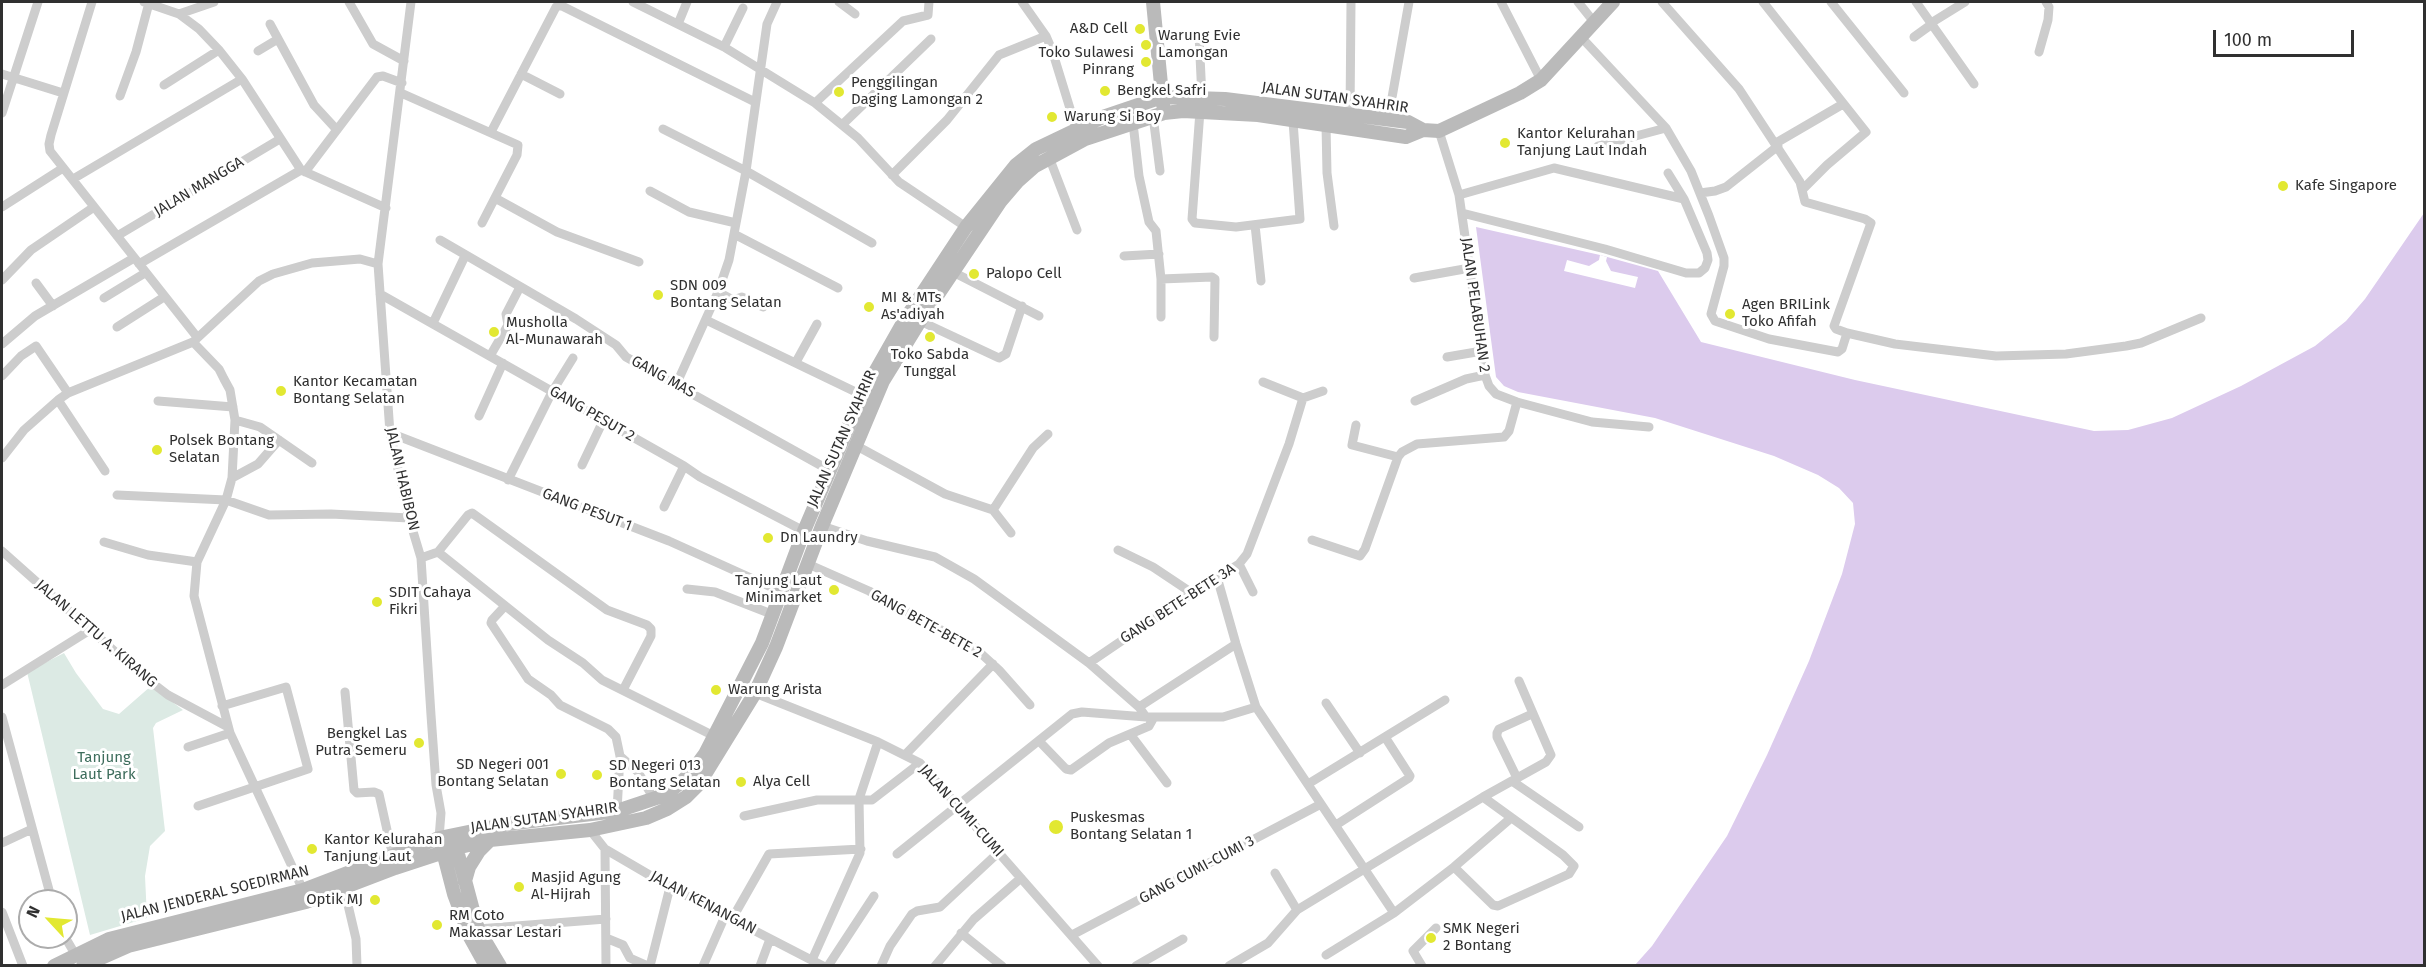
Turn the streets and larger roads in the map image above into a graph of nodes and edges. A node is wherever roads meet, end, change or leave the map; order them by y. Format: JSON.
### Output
{"nodes":[{"id":1,"x":38,"y":2,"type":"edge"},
{"id":2,"x":92,"y":2,"type":"edge"},
{"id":3,"x":147,"y":2,"type":"edge"},
{"id":4,"x":214,"y":2,"type":"edge"},
{"id":5,"x":349,"y":2,"type":"edge"},
{"id":6,"x":411,"y":2,"type":"edge"},
{"id":7,"x":633,"y":2,"type":"edge"},
{"id":8,"x":687,"y":2,"type":"edge"},
{"id":9,"x":776,"y":2,"type":"edge"},
{"id":10,"x":839,"y":2,"type":"edge"},
{"id":11,"x":929,"y":2,"type":"edge"},
{"id":12,"x":1022,"y":2,"type":"edge"},
{"id":13,"x":1153,"y":2,"type":"edge"},
{"id":14,"x":1351,"y":2,"type":"edge"},
{"id":15,"x":1408,"y":2,"type":"edge"},
{"id":16,"x":1501,"y":2,"type":"edge"},
{"id":17,"x":1578,"y":2,"type":"edge"},
{"id":18,"x":1613,"y":2,"type":"edge"},
{"id":19,"x":1662,"y":2,"type":"edge"},
{"id":20,"x":1763,"y":2,"type":"edge"},
{"id":21,"x":1831,"y":2,"type":"edge"},
{"id":22,"x":1916,"y":2,"type":"edge"},
{"id":23,"x":1965,"y":2,"type":"edge"},
{"id":24,"x":2046,"y":2,"type":"edge"},
{"id":25,"x":743,"y":8,"type":"dead end"},
{"id":26,"x":179,"y":14,"type":"junction"},
{"id":27,"x":855,"y":14,"type":"dead end"},
{"id":28,"x":1594,"y":22,"type":"junction"},
{"id":29,"x":1932,"y":23,"type":"junction"},
{"id":30,"x":270,"y":24,"type":"dead end"},
{"id":31,"x":678,"y":24,"type":"junction"},
{"id":32,"x":1199,"y":35,"type":"dead end"},
{"id":33,"x":1046,"y":36,"type":"junction"},
{"id":34,"x":1581,"y":37,"type":"junction"},
{"id":35,"x":1914,"y":37,"type":"dead end"},
{"id":36,"x":278,"y":39,"type":"junction"},
{"id":37,"x":931,"y":39,"type":"dead end"},
{"id":38,"x":724,"y":47,"type":"junction"},
{"id":39,"x":219,"y":50,"type":"junction"},
{"id":40,"x":258,"y":51,"type":"dead end"},
{"id":41,"x":2039,"y":52,"type":"dead end"},
{"id":42,"x":404,"y":61,"type":"junction"},
{"id":43,"x":760,"y":67,"type":"junction"},
{"id":44,"x":2,"y":74,"type":"edge"},
{"id":45,"x":521,"y":74,"type":"junction"},
{"id":46,"x":14,"y":78,"type":"junction"},
{"id":47,"x":242,"y":79,"type":"junction"},
{"id":48,"x":1541,"y":80,"type":"junction"},
{"id":49,"x":1974,"y":84,"type":"dead end"},
{"id":50,"x":164,"y":85,"type":"dead end"},
{"id":51,"x":401,"y":88,"type":"junction"},
{"id":52,"x":63,"y":93,"type":"junction"},
{"id":53,"x":560,"y":93,"type":"dead end"},
{"id":54,"x":1904,"y":93,"type":"dead end"},
{"id":55,"x":120,"y":96,"type":"dead end"},
{"id":56,"x":1162,"y":97,"type":"junction"},
{"id":57,"x":755,"y":102,"type":"junction"},
{"id":58,"x":815,"y":103,"type":"junction"},
{"id":59,"x":1201,"y":104,"type":"junction"},
{"id":60,"x":1844,"y":104,"type":"junction"},
{"id":61,"x":2,"y":113,"type":"edge"},
{"id":62,"x":1158,"y":115,"type":"junction"},
{"id":63,"x":1350,"y":115,"type":"junction"},
{"id":64,"x":1388,"y":120,"type":"junction"},
{"id":65,"x":1293,"y":121,"type":"junction"},
{"id":66,"x":1133,"y":123,"type":"junction"},
{"id":67,"x":843,"y":124,"type":"junction"},
{"id":68,"x":1326,"y":125,"type":"junction"},
{"id":69,"x":1076,"y":128,"type":"junction"},
{"id":70,"x":1666,"y":128,"type":"junction"},
{"id":71,"x":663,"y":129,"type":"dead end"},
{"id":72,"x":337,"y":130,"type":"junction"},
{"id":73,"x":1423,"y":130,"type":"junction"},
{"id":74,"x":1439,"y":131,"type":"junction"},
{"id":75,"x":491,"y":132,"type":"junction"},
{"id":76,"x":280,"y":139,"type":"junction"},
{"id":77,"x":1777,"y":145,"type":"junction"},
{"id":78,"x":1598,"y":146,"type":"dead end"},
{"id":79,"x":1049,"y":157,"type":"junction"},
{"id":80,"x":63,"y":168,"type":"junction"},
{"id":81,"x":303,"y":171,"type":"junction"},
{"id":82,"x":746,"y":171,"type":"junction"},
{"id":83,"x":1160,"y":171,"type":"dead end"},
{"id":84,"x":1668,"y":173,"type":"dead end"},
{"id":85,"x":892,"y":175,"type":"junction"},
{"id":86,"x":73,"y":179,"type":"junction"},
{"id":87,"x":1802,"y":190,"type":"junction"},
{"id":88,"x":650,"y":191,"type":"dead end"},
{"id":89,"x":1700,"y":193,"type":"junction"},
{"id":90,"x":1459,"y":195,"type":"junction"},
{"id":91,"x":495,"y":198,"type":"junction"},
{"id":92,"x":1684,"y":199,"type":"junction"},
{"id":93,"x":2,"y":207,"type":"edge"},
{"id":94,"x":94,"y":207,"type":"junction"},
{"id":95,"x":386,"y":208,"type":"junction"},
{"id":96,"x":1462,"y":213,"type":"junction"},
{"id":97,"x":482,"y":223,"type":"dead end"},
{"id":98,"x":736,"y":223,"type":"junction"},
{"id":99,"x":1255,"y":225,"type":"junction"},
{"id":100,"x":1334,"y":226,"type":"dead end"},
{"id":101,"x":966,"y":227,"type":"junction"},
{"id":102,"x":1077,"y":230,"type":"dead end"},
{"id":103,"x":734,"y":234,"type":"junction"},
{"id":104,"x":117,"y":236,"type":"junction"},
{"id":105,"x":440,"y":240,"type":"dead end"},
{"id":106,"x":872,"y":243,"type":"dead end"},
{"id":107,"x":1159,"y":254,"type":"junction"},
{"id":108,"x":465,"y":256,"type":"junction"},
{"id":109,"x":1124,"y":256,"type":"dead end"},
{"id":110,"x":136,"y":261,"type":"junction"},
{"id":111,"x":639,"y":262,"type":"dead end"},
{"id":112,"x":378,"y":264,"type":"junction"},
{"id":113,"x":1470,"y":268,"type":"junction"},
{"id":114,"x":953,"y":272,"type":"junction"},
{"id":115,"x":145,"y":273,"type":"junction"},
{"id":116,"x":1414,"y":278,"type":"dead end"},
{"id":117,"x":1161,"y":279,"type":"junction"},
{"id":118,"x":2,"y":280,"type":"edge"},
{"id":119,"x":1261,"y":281,"type":"dead end"},
{"id":120,"x":36,"y":283,"type":"dead end"},
{"id":121,"x":520,"y":287,"type":"junction"},
{"id":122,"x":838,"y":288,"type":"dead end"},
{"id":123,"x":718,"y":292,"type":"junction"},
{"id":124,"x":380,"y":294,"type":"junction"},
{"id":125,"x":164,"y":297,"type":"junction"},
{"id":126,"x":104,"y":298,"type":"dead end"},
{"id":127,"x":53,"y":306,"type":"junction"},
{"id":128,"x":1022,"y":306,"type":"junction"},
{"id":129,"x":763,"y":308,"type":"dead end"},
{"id":130,"x":1039,"y":316,"type":"dead end"},
{"id":131,"x":1161,"y":317,"type":"dead end"},
{"id":132,"x":914,"y":318,"type":"junction"},
{"id":133,"x":2201,"y":318,"type":"dead end"},
{"id":134,"x":706,"y":320,"type":"junction"},
{"id":135,"x":433,"y":323,"type":"junction"},
{"id":136,"x":817,"y":324,"type":"dead end"},
{"id":137,"x":117,"y":327,"type":"dead end"},
{"id":138,"x":1847,"y":333,"type":"junction"},
{"id":139,"x":1214,"y":337,"type":"dead end"},
{"id":140,"x":195,"y":340,"type":"junction"},
{"id":141,"x":2,"y":344,"type":"edge"},
{"id":142,"x":1482,"y":351,"type":"junction"},
{"id":143,"x":490,"y":356,"type":"junction"},
{"id":144,"x":1447,"y":357,"type":"dead end"},
{"id":145,"x":573,"y":358,"type":"dead end"},
{"id":146,"x":796,"y":362,"type":"junction"},
{"id":147,"x":503,"y":363,"type":"junction"},
{"id":148,"x":2,"y":375,"type":"edge"},
{"id":149,"x":1485,"y":375,"type":"junction"},
{"id":150,"x":1263,"y":382,"type":"dead end"},
{"id":151,"x":676,"y":385,"type":"junction"},
{"id":152,"x":1323,"y":391,"type":"dead end"},
{"id":153,"x":552,"y":392,"type":"junction"},
{"id":154,"x":68,"y":393,"type":"junction"},
{"id":155,"x":862,"y":395,"type":"junction"},
{"id":156,"x":1303,"y":398,"type":"junction"},
{"id":157,"x":58,"y":400,"type":"junction"},
{"id":158,"x":158,"y":401,"type":"dead end"},
{"id":159,"x":1415,"y":401,"type":"dead end"},
{"id":160,"x":1517,"y":402,"type":"junction"},
{"id":161,"x":233,"y":407,"type":"junction"},
{"id":162,"x":479,"y":416,"type":"dead end"},
{"id":163,"x":235,"y":420,"type":"junction"},
{"id":164,"x":603,"y":421,"type":"junction"},
{"id":165,"x":1356,"y":425,"type":"dead end"},
{"id":166,"x":1649,"y":427,"type":"dead end"},
{"id":167,"x":390,"y":434,"type":"junction"},
{"id":168,"x":1048,"y":434,"type":"dead end"},
{"id":169,"x":279,"y":440,"type":"junction"},
{"id":170,"x":855,"y":445,"type":"junction"},
{"id":171,"x":3,"y":454,"type":"edge"},
{"id":172,"x":1398,"y":457,"type":"junction"},
{"id":173,"x":312,"y":463,"type":"dead end"},
{"id":174,"x":582,"y":465,"type":"dead end"},
{"id":175,"x":684,"y":466,"type":"junction"},
{"id":176,"x":829,"y":470,"type":"junction"},
{"id":177,"x":105,"y":471,"type":"dead end"},
{"id":178,"x":232,"y":478,"type":"junction"},
{"id":179,"x":508,"y":480,"type":"junction"},
{"id":180,"x":117,"y":495,"type":"dead end"},
{"id":181,"x":226,"y":500,"type":"junction"},
{"id":182,"x":664,"y":507,"type":"dead end"},
{"id":183,"x":993,"y":510,"type":"junction"},
{"id":184,"x":409,"y":518,"type":"junction"},
{"id":185,"x":822,"y":526,"type":"junction"},
{"id":186,"x":804,"y":531,"type":"junction"},
{"id":187,"x":1011,"y":532,"type":"dead end"},
{"id":188,"x":1312,"y":540,"type":"dead end"},
{"id":189,"x":104,"y":542,"type":"dead end"},
{"id":190,"x":1118,"y":550,"type":"dead end"},
{"id":191,"x":2,"y":551,"type":"edge"},
{"id":192,"x":438,"y":552,"type":"junction"},
{"id":193,"x":421,"y":558,"type":"junction"},
{"id":194,"x":197,"y":562,"type":"junction"},
{"id":195,"x":808,"y":564,"type":"junction"},
{"id":196,"x":1239,"y":564,"type":"junction"},
{"id":197,"x":1217,"y":577,"type":"junction"},
{"id":198,"x":687,"y":589,"type":"dead end"},
{"id":199,"x":782,"y":592,"type":"junction"},
{"id":200,"x":1253,"y":592,"type":"dead end"},
{"id":201,"x":1192,"y":593,"type":"junction"},
{"id":202,"x":505,"y":606,"type":"junction"},
{"id":203,"x":774,"y":615,"type":"junction"},
{"id":204,"x":90,"y":630,"type":"junction"},
{"id":205,"x":1236,"y":644,"type":"junction"},
{"id":206,"x":1089,"y":663,"type":"junction"},
{"id":207,"x":993,"y":664,"type":"junction"},
{"id":208,"x":1519,"y":681,"type":"dead end"},
{"id":209,"x":2,"y":685,"type":"edge"},
{"id":210,"x":623,"y":690,"type":"junction"},
{"id":211,"x":749,"y":690,"type":"junction"},
{"id":212,"x":345,"y":692,"type":"dead end"},
{"id":213,"x":1445,"y":700,"type":"dead end"},
{"id":214,"x":1326,"y":703,"type":"dead end"},
{"id":215,"x":1030,"y":705,"type":"dead end"},
{"id":216,"x":222,"y":706,"type":"junction"},
{"id":217,"x":1139,"y":706,"type":"junction"},
{"id":218,"x":1256,"y":707,"type":"junction"},
{"id":219,"x":1532,"y":714,"type":"junction"},
{"id":220,"x":2,"y":717,"type":"edge"},
{"id":221,"x":1150,"y":717,"type":"junction"},
{"id":222,"x":229,"y":730,"type":"junction"},
{"id":223,"x":1130,"y":734,"type":"junction"},
{"id":224,"x":716,"y":736,"type":"junction"},
{"id":225,"x":1384,"y":737,"type":"junction"},
{"id":226,"x":1039,"y":741,"type":"junction"},
{"id":227,"x":878,"y":742,"type":"junction"},
{"id":228,"x":188,"y":747,"type":"dead end"},
{"id":229,"x":1360,"y":753,"type":"junction"},
{"id":230,"x":905,"y":755,"type":"junction"},
{"id":231,"x":620,"y":756,"type":"junction"},
{"id":232,"x":920,"y":763,"type":"junction"},
{"id":233,"x":1515,"y":779,"type":"junction"},
{"id":234,"x":1167,"y":783,"type":"dead end"},
{"id":235,"x":1308,"y":784,"type":"junction"},
{"id":236,"x":256,"y":786,"type":"junction"},
{"id":237,"x":1483,"y":797,"type":"junction"},
{"id":238,"x":654,"y":799,"type":"junction"},
{"id":239,"x":860,"y":799,"type":"junction"},
{"id":240,"x":957,"y":804,"type":"junction"},
{"id":241,"x":1321,"y":804,"type":"junction"},
{"id":242,"x":198,"y":806,"type":"dead end"},
{"id":243,"x":617,"y":811,"type":"junction"},
{"id":244,"x":744,"y":816,"type":"dead end"},
{"id":245,"x":1511,"y":818,"type":"junction"},
{"id":246,"x":1336,"y":825,"type":"junction"},
{"id":247,"x":1579,"y":827,"type":"dead end"},
{"id":248,"x":32,"y":830,"type":"junction"},
{"id":249,"x":590,"y":830,"type":"junction"},
{"id":250,"x":449,"y":840,"type":"junction"},
{"id":251,"x":490,"y":840,"type":"junction"},
{"id":252,"x":2,"y":843,"type":"edge"},
{"id":253,"x":605,"y":849,"type":"junction"},
{"id":254,"x":861,"y":849,"type":"junction"},
{"id":255,"x":999,"y":852,"type":"junction"},
{"id":256,"x":442,"y":853,"type":"junction"},
{"id":257,"x":897,"y":854,"type":"dead end"},
{"id":258,"x":393,"y":856,"type":"junction"},
{"id":259,"x":1365,"y":867,"type":"junction"},
{"id":260,"x":1454,"y":867,"type":"junction"},
{"id":261,"x":1275,"y":873,"type":"dead end"},
{"id":262,"x":1021,"y":878,"type":"junction"},
{"id":263,"x":464,"y":885,"type":"junction"},
{"id":264,"x":670,"y":887,"type":"junction"},
{"id":265,"x":344,"y":888,"type":"junction"},
{"id":266,"x":49,"y":889,"type":"edge"},
{"id":267,"x":303,"y":890,"type":"junction"},
{"id":268,"x":874,"y":896,"type":"dead end"},
{"id":269,"x":1297,"y":910,"type":"junction"},
{"id":270,"x":2,"y":912,"type":"edge"},
{"id":271,"x":1394,"y":913,"type":"junction"},
{"id":272,"x":728,"y":917,"type":"junction"},
{"id":273,"x":606,"y":919,"type":"junction"},
{"id":274,"x":1436,"y":928,"type":"dead end"},
{"id":275,"x":478,"y":929,"type":"junction"},
{"id":276,"x":961,"y":933,"type":"junction"},
{"id":277,"x":1072,"y":936,"type":"junction"},
{"id":278,"x":606,"y":938,"type":"junction"},
{"id":279,"x":770,"y":939,"type":"junction"},
{"id":280,"x":1183,"y":939,"type":"dead end"},
{"id":281,"x":1326,"y":955,"type":"dead end"},
{"id":282,"x":79,"y":960,"type":"edge"},
{"id":283,"x":812,"y":960,"type":"junction"},
{"id":284,"x":23,"y":966,"type":"edge"},
{"id":285,"x":54,"y":966,"type":"edge"},
{"id":286,"x":357,"y":966,"type":"edge"},
{"id":287,"x":486,"y":966,"type":"edge"},
{"id":288,"x":500,"y":966,"type":"edge"},
{"id":289,"x":606,"y":966,"type":"edge"},
{"id":290,"x":649,"y":966,"type":"edge"},
{"id":291,"x":703,"y":966,"type":"edge"},
{"id":292,"x":760,"y":966,"type":"edge"},
{"id":293,"x":823,"y":966,"type":"edge"},
{"id":294,"x":828,"y":966,"type":"edge"},
{"id":295,"x":881,"y":966,"type":"edge"},
{"id":296,"x":934,"y":966,"type":"edge"},
{"id":297,"x":1002,"y":966,"type":"edge"},
{"id":298,"x":1098,"y":966,"type":"edge"},
{"id":299,"x":1136,"y":966,"type":"edge"},
{"id":300,"x":1228,"y":966,"type":"edge"},
{"id":301,"x":1422,"y":966,"type":"edge"}],
"edges":[{"from":1,"to":46,"type":"street"},
{"from":2,"to":52,"type":"street"},
{"from":3,"to":26,"type":"street"},
{"from":3,"to":55,"type":"street"},
{"from":4,"to":26,"type":"street"},
{"from":5,"to":42,"type":"street"},
{"from":6,"to":42,"type":"street","name":"JALAN HABIBON"},
{"from":7,"to":31,"type":"street"},
{"from":8,"to":31,"type":"street"},
{"from":9,"to":43,"type":"street"},
{"from":10,"to":27,"type":"street"},
{"from":11,"to":58,"type":"street"},
{"from":12,"to":33,"type":"street"},
{"from":13,"to":56,"type":"street"},
{"from":14,"to":63,"type":"street"},
{"from":15,"to":64,"type":"street"},
{"from":16,"to":48,"type":"street"},
{"from":17,"to":28,"type":"street"},
{"from":18,"to":28,"type":"street"},
{"from":19,"to":77,"type":"street"},
{"from":20,"to":60,"type":"street"},
{"from":21,"to":54,"type":"street"},
{"from":22,"to":29,"type":"street"},
{"from":23,"to":29,"type":"street"},
{"from":24,"to":41,"type":"street"},
{"from":25,"to":38,"type":"street"},
{"from":26,"to":39,"type":"street"},
{"from":28,"to":34,"type":"street"},
{"from":29,"to":35,"type":"street"},
{"from":29,"to":49,"type":"street"},
{"from":30,"to":36,"type":"street"},
{"from":31,"to":38,"type":"street"},
{"from":32,"to":59,"type":"street"},
{"from":33,"to":69,"type":"street"},
{"from":33,"to":85,"type":"street"},
{"from":34,"to":48,"type":"street"},
{"from":34,"to":70,"type":"street"},
{"from":36,"to":40,"type":"street"},
{"from":36,"to":72,"type":"street"},
{"from":37,"to":67,"type":"street"},
{"from":38,"to":43,"type":"street"},
{"from":39,"to":47,"type":"street"},
{"from":39,"to":50,"type":"street"},
{"from":42,"to":51,"type":"street","name":"JALAN HABIBON"},
{"from":43,"to":57,"type":"street"},
{"from":43,"to":58,"type":"street"},
{"from":44,"to":46,"type":"street"},
{"from":45,"to":53,"type":"street"},
{"from":45,"to":57,"type":"street"},
{"from":45,"to":75,"type":"street"},
{"from":46,"to":52,"type":"street"},
{"from":46,"to":61,"type":"street"},
{"from":47,"to":76,"type":"street"},
{"from":47,"to":86,"type":"street"},
{"from":48,"to":74,"type":"street"},
{"from":51,"to":72,"type":"street"},
{"from":51,"to":75,"type":"street"},
{"from":51,"to":95,"type":"street","name":"JALAN HABIBON"},
{"from":52,"to":80,"type":"street"},
{"from":56,"to":59,"type":"street","name":"JALAN SUTAN SYAHRIR"},
{"from":56,"to":62,"type":"street"},
{"from":56,"to":69,"type":"street","name":"JALAN SUTAN SYAHRIR"},
{"from":57,"to":82,"type":"street"},
{"from":58,"to":67,"type":"street"},
{"from":59,"to":62,"type":"street","name":"JALAN SUTAN SYAHRIR"},
{"from":59,"to":63,"type":"street","name":"JALAN SUTAN SYAHRIR"},
{"from":59,"to":65,"type":"street","name":"JALAN SUTAN SYAHRIR"},
{"from":59,"to":99,"type":"street"},
{"from":60,"to":77,"type":"street"},
{"from":60,"to":87,"type":"street"},
{"from":62,"to":66,"type":"street","name":"JALAN SUTAN SYAHRIR"},
{"from":62,"to":83,"type":"street"},
{"from":63,"to":64,"type":"street","name":"JALAN SUTAN SYAHRIR"},
{"from":64,"to":73,"type":"street","name":"JALAN SUTAN SYAHRIR"},
{"from":65,"to":68,"type":"street","name":"JALAN SUTAN SYAHRIR"},
{"from":65,"to":99,"type":"street"},
{"from":66,"to":79,"type":"street","name":"JALAN SUTAN SYAHRIR"},
{"from":66,"to":107,"type":"street"},
{"from":67,"to":85,"type":"street"},
{"from":68,"to":73,"type":"street","name":"JALAN SUTAN SYAHRIR"},
{"from":68,"to":100,"type":"street"},
{"from":69,"to":101,"type":"street","name":"JALAN SUTAN SYAHRIR"},
{"from":70,"to":78,"type":"street"},
{"from":70,"to":89,"type":"street"},
{"from":71,"to":82,"type":"street"},
{"from":72,"to":81,"type":"street"},
{"from":73,"to":74,"type":"street"},
{"from":74,"to":90,"type":"street","name":"JALAN PELABUHAN 2"},
{"from":75,"to":91,"type":"street"},
{"from":76,"to":81,"type":"street"},
{"from":76,"to":104,"type":"street","name":"JALAN MANGGA"},
{"from":77,"to":87,"type":"street"},
{"from":77,"to":89,"type":"street"},
{"from":79,"to":102,"type":"street"},
{"from":79,"to":114,"type":"street","name":"JALAN SUTAN SYAHRIR"},
{"from":80,"to":86,"type":"street"},
{"from":80,"to":93,"type":"street"},
{"from":81,"to":95,"type":"street"},
{"from":81,"to":110,"type":"street"},
{"from":82,"to":98,"type":"street"},
{"from":82,"to":106,"type":"street"},
{"from":84,"to":92,"type":"street"},
{"from":85,"to":101,"type":"street"},
{"from":86,"to":94,"type":"street"},
{"from":87,"to":138,"type":"street"},
{"from":88,"to":98,"type":"street"},
{"from":89,"to":138,"type":"street"},
{"from":90,"to":92,"type":"street"},
{"from":90,"to":96,"type":"street","name":"JALAN PELABUHAN 2"},
{"from":91,"to":97,"type":"street"},
{"from":91,"to":111,"type":"street"},
{"from":92,"to":96,"type":"street"},
{"from":94,"to":104,"type":"street"},
{"from":94,"to":118,"type":"street"},
{"from":95,"to":112,"type":"street","name":"JALAN HABIBON"},
{"from":96,"to":113,"type":"street","name":"JALAN PELABUHAN 2"},
{"from":98,"to":103,"type":"street"},
{"from":99,"to":119,"type":"street"},
{"from":101,"to":132,"type":"street","name":"JALAN SUTAN SYAHRIR"},
{"from":103,"to":122,"type":"street"},
{"from":103,"to":123,"type":"street"},
{"from":104,"to":110,"type":"street"},
{"from":105,"to":108,"type":"street","name":"GANG MAS"},
{"from":107,"to":109,"type":"street"},
{"from":107,"to":117,"type":"street"},
{"from":108,"to":121,"type":"street","name":"GANG MAS"},
{"from":108,"to":135,"type":"street"},
{"from":110,"to":115,"type":"street"},
{"from":110,"to":127,"type":"street"},
{"from":112,"to":124,"type":"street","name":"JALAN HABIBON"},
{"from":112,"to":140,"type":"street"},
{"from":113,"to":116,"type":"street"},
{"from":113,"to":142,"type":"street","name":"JALAN PELABUHAN 2"},
{"from":114,"to":128,"type":"street"},
{"from":114,"to":132,"type":"street","name":"JALAN SUTAN SYAHRIR"},
{"from":115,"to":125,"type":"street"},
{"from":115,"to":126,"type":"street"},
{"from":117,"to":131,"type":"street"},
{"from":117,"to":139,"type":"street"},
{"from":120,"to":127,"type":"street"},
{"from":121,"to":143,"type":"street"},
{"from":121,"to":151,"type":"street","name":"GANG MAS"},
{"from":123,"to":129,"type":"street"},
{"from":123,"to":134,"type":"street"},
{"from":124,"to":135,"type":"street","name":"GANG PESUT 2"},
{"from":124,"to":167,"type":"street","name":"JALAN HABIBON"},
{"from":125,"to":137,"type":"street"},
{"from":125,"to":140,"type":"street"},
{"from":127,"to":141,"type":"street"},
{"from":128,"to":130,"type":"street"},
{"from":128,"to":132,"type":"street"},
{"from":132,"to":155,"type":"street","name":"JALAN SUTAN SYAHRIR"},
{"from":132,"to":170,"type":"street","name":"JALAN SUTAN SYAHRIR"},
{"from":133,"to":138,"type":"street"},
{"from":134,"to":146,"type":"street"},
{"from":134,"to":151,"type":"street"},
{"from":135,"to":143,"type":"street","name":"GANG PESUT 2"},
{"from":136,"to":146,"type":"street"},
{"from":140,"to":154,"type":"street"},
{"from":140,"to":161,"type":"street"},
{"from":142,"to":144,"type":"street"},
{"from":142,"to":149,"type":"street","name":"JALAN PELABUHAN 2"},
{"from":143,"to":147,"type":"street","name":"GANG PESUT 2"},
{"from":145,"to":153,"type":"street"},
{"from":146,"to":155,"type":"street"},
{"from":147,"to":153,"type":"street","name":"GANG PESUT 2"},
{"from":147,"to":162,"type":"street"},
{"from":148,"to":154,"type":"street"},
{"from":149,"to":159,"type":"street"},
{"from":149,"to":160,"type":"street","name":"JALAN PELABUHAN 2"},
{"from":150,"to":156,"type":"street"},
{"from":151,"to":176,"type":"street","name":"GANG MAS"},
{"from":152,"to":156,"type":"street"},
{"from":153,"to":164,"type":"street","name":"GANG PESUT 2"},
{"from":153,"to":179,"type":"street"},
{"from":154,"to":157,"type":"street"},
{"from":155,"to":176,"type":"street","name":"JALAN SUTAN SYAHRIR"},
{"from":156,"to":196,"type":"street","name":"GANG BETE-BETE 3A"},
{"from":157,"to":171,"type":"street"},
{"from":157,"to":177,"type":"street"},
{"from":158,"to":161,"type":"street"},
{"from":160,"to":166,"type":"street","name":"JALAN PELABUHAN 2"},
{"from":160,"to":172,"type":"street"},
{"from":161,"to":163,"type":"street"},
{"from":163,"to":169,"type":"street"},
{"from":163,"to":178,"type":"street"},
{"from":164,"to":174,"type":"street"},
{"from":164,"to":175,"type":"street","name":"GANG PESUT 2"},
{"from":165,"to":172,"type":"street"},
{"from":167,"to":179,"type":"street","name":"GANG PESUT 1"},
{"from":167,"to":184,"type":"street","name":"JALAN HABIBON"},
{"from":168,"to":183,"type":"street"},
{"from":169,"to":173,"type":"street"},
{"from":169,"to":178,"type":"street"},
{"from":170,"to":183,"type":"street"},
{"from":170,"to":185,"type":"street","name":"JALAN SUTAN SYAHRIR"},
{"from":172,"to":188,"type":"street"},
{"from":175,"to":182,"type":"street"},
{"from":175,"to":186,"type":"street","name":"GANG PESUT 2"},
{"from":176,"to":186,"type":"street","name":"JALAN SUTAN SYAHRIR"},
{"from":178,"to":181,"type":"street"},
{"from":179,"to":199,"type":"street","name":"GANG PESUT 1"},
{"from":180,"to":181,"type":"street"},
{"from":181,"to":184,"type":"street"},
{"from":181,"to":194,"type":"street"},
{"from":183,"to":187,"type":"street"},
{"from":184,"to":193,"type":"street","name":"JALAN HABIBON"},
{"from":185,"to":195,"type":"street","name":"JALAN SUTAN SYAHRIR"},
{"from":185,"to":206,"type":"street"},
{"from":186,"to":199,"type":"street","name":"JALAN SUTAN SYAHRIR"},
{"from":189,"to":194,"type":"street"},
{"from":190,"to":201,"type":"street"},
{"from":191,"to":204,"type":"street","name":"JALAN LETTU A. KIRANG"},
{"from":192,"to":193,"type":"street"},
{"from":192,"to":202,"type":"street"},
{"from":192,"to":210,"type":"street"},
{"from":193,"to":250,"type":"street","name":"JALAN HABIBON"},
{"from":194,"to":216,"type":"street"},
{"from":195,"to":207,"type":"street","name":"GANG BETE-BETE 2"},
{"from":195,"to":211,"type":"street","name":"JALAN SUTAN SYAHRIR"},
{"from":196,"to":197,"type":"street","name":"GANG BETE-BETE 3A"},
{"from":196,"to":200,"type":"street"},
{"from":197,"to":201,"type":"street","name":"GANG BETE-BETE 3A"},
{"from":197,"to":205,"type":"street"},
{"from":198,"to":203,"type":"street"},
{"from":199,"to":203,"type":"street","name":"JALAN SUTAN SYAHRIR"},
{"from":201,"to":206,"type":"street","name":"GANG BETE-BETE 3A"},
{"from":202,"to":210,"type":"street"},
{"from":202,"to":231,"type":"street"},
{"from":203,"to":211,"type":"street","name":"JALAN SUTAN SYAHRIR"},
{"from":204,"to":209,"type":"street"},
{"from":204,"to":222,"type":"street","name":"JALAN LETTU A. KIRANG"},
{"from":205,"to":217,"type":"street"},
{"from":205,"to":218,"type":"street"},
{"from":206,"to":217,"type":"street"},
{"from":207,"to":215,"type":"street","name":"GANG BETE-BETE 2"},
{"from":207,"to":230,"type":"street"},
{"from":208,"to":219,"type":"street"},
{"from":210,"to":224,"type":"street"},
{"from":211,"to":224,"type":"street","name":"JALAN SUTAN SYAHRIR"},
{"from":211,"to":227,"type":"street","name":"JALAN CUMI-CUMI"},
{"from":211,"to":249,"type":"street","name":"JALAN SUTAN SYAHRIR"},
{"from":212,"to":258,"type":"street"},
{"from":213,"to":225,"type":"street"},
{"from":214,"to":229,"type":"street"},
{"from":216,"to":222,"type":"street"},
{"from":216,"to":236,"type":"street"},
{"from":217,"to":221,"type":"street"},
{"from":218,"to":221,"type":"street"},
{"from":218,"to":235,"type":"street"},
{"from":219,"to":233,"type":"street"},
{"from":219,"to":233,"type":"street"},
{"from":220,"to":248,"type":"street"},
{"from":221,"to":223,"type":"street"},
{"from":221,"to":226,"type":"street"},
{"from":222,"to":228,"type":"street"},
{"from":222,"to":236,"type":"street"},
{"from":223,"to":226,"type":"street"},
{"from":223,"to":234,"type":"street"},
{"from":224,"to":238,"type":"street","name":"JALAN SUTAN SYAHRIR"},
{"from":225,"to":229,"type":"street"},
{"from":225,"to":246,"type":"street"},
{"from":226,"to":240,"type":"street"},
{"from":227,"to":230,"type":"street","name":"JALAN CUMI-CUMI"},
{"from":227,"to":239,"type":"street"},
{"from":229,"to":235,"type":"street"},
{"from":230,"to":232,"type":"street","name":"JALAN CUMI-CUMI"},
{"from":231,"to":238,"type":"street"},
{"from":231,"to":243,"type":"street"},
{"from":232,"to":239,"type":"street"},
{"from":232,"to":240,"type":"street","name":"JALAN CUMI-CUMI"},
{"from":233,"to":237,"type":"street"},
{"from":233,"to":247,"type":"street"},
{"from":235,"to":241,"type":"street"},
{"from":236,"to":242,"type":"street"},
{"from":236,"to":267,"type":"street"},
{"from":237,"to":245,"type":"street"},
{"from":237,"to":259,"type":"street"},
{"from":238,"to":243,"type":"street","name":"JALAN SUTAN SYAHRIR"},
{"from":239,"to":244,"type":"street"},
{"from":239,"to":254,"type":"street"},
{"from":240,"to":255,"type":"street","name":"JALAN CUMI-CUMI"},
{"from":240,"to":257,"type":"street"},
{"from":241,"to":246,"type":"street"},
{"from":241,"to":277,"type":"street","name":"GANG CUMI-CUMI 3"},
{"from":243,"to":250,"type":"street","name":"JALAN SUTAN SYAHRIR"},
{"from":245,"to":260,"type":"street"},
{"from":245,"to":260,"type":"street"},
{"from":246,"to":259,"type":"street"},
{"from":248,"to":252,"type":"street"},
{"from":248,"to":266,"type":"street"},
{"from":249,"to":251,"type":"street","name":"JALAN SUTAN SYAHRIR"},
{"from":249,"to":253,"type":"street","name":"JALAN KENANGAN"},
{"from":250,"to":251,"type":"street","name":"JALAN SUTAN SYAHRIR"},
{"from":250,"to":256,"type":"street","name":"JALAN JENDERAL SOEDIRMAN"},
{"from":250,"to":258,"type":"street","name":"JALAN JENDERAL SOEDIRMAN"},
{"from":250,"to":263,"type":"street"},
{"from":251,"to":263,"type":"street"},
{"from":253,"to":264,"type":"street","name":"JALAN KENANGAN"},
{"from":253,"to":273,"type":"street"},
{"from":254,"to":272,"type":"street"},
{"from":254,"to":283,"type":"street"},
{"from":255,"to":262,"type":"street","name":"JALAN CUMI-CUMI"},
{"from":255,"to":295,"type":"street"},
{"from":256,"to":265,"type":"street","name":"JALAN JENDERAL SOEDIRMAN"},
{"from":256,"to":287,"type":"street"},
{"from":258,"to":267,"type":"street","name":"JALAN JENDERAL SOEDIRMAN"},
{"from":259,"to":269,"type":"street"},
{"from":259,"to":271,"type":"street"},
{"from":260,"to":271,"type":"street"},
{"from":261,"to":269,"type":"street"},
{"from":262,"to":276,"type":"street"},
{"from":262,"to":277,"type":"street","name":"JALAN CUMI-CUMI"},
{"from":263,"to":275,"type":"street"},
{"from":264,"to":272,"type":"street","name":"JALAN KENANGAN"},
{"from":264,"to":290,"type":"street"},
{"from":265,"to":282,"type":"street","name":"JALAN JENDERAL SOEDIRMAN"},
{"from":265,"to":286,"type":"street"},
{"from":267,"to":282,"type":"street","name":"JALAN JENDERAL SOEDIRMAN"},
{"from":268,"to":294,"type":"street"},
{"from":269,"to":300,"type":"street"},
{"from":270,"to":284,"type":"street"},
{"from":271,"to":281,"type":"street"},
{"from":272,"to":279,"type":"street","name":"JALAN KENANGAN"},
{"from":272,"to":291,"type":"street"},
{"from":273,"to":275,"type":"street"},
{"from":273,"to":278,"type":"street"},
{"from":274,"to":301,"type":"street"},
{"from":275,"to":288,"type":"street"},
{"from":276,"to":296,"type":"street"},
{"from":276,"to":297,"type":"street"},
{"from":277,"to":298,"type":"street","name":"JALAN CUMI-CUMI"},
{"from":278,"to":289,"type":"street"},
{"from":278,"to":290,"type":"street"},
{"from":279,"to":283,"type":"street","name":"JALAN KENANGAN"},
{"from":279,"to":292,"type":"street"},
{"from":280,"to":299,"type":"street"},
{"from":282,"to":285,"type":"street","name":"JALAN JENDERAL SOEDIRMAN"},
{"from":283,"to":293,"type":"street","name":"JALAN KENANGAN"}]}
